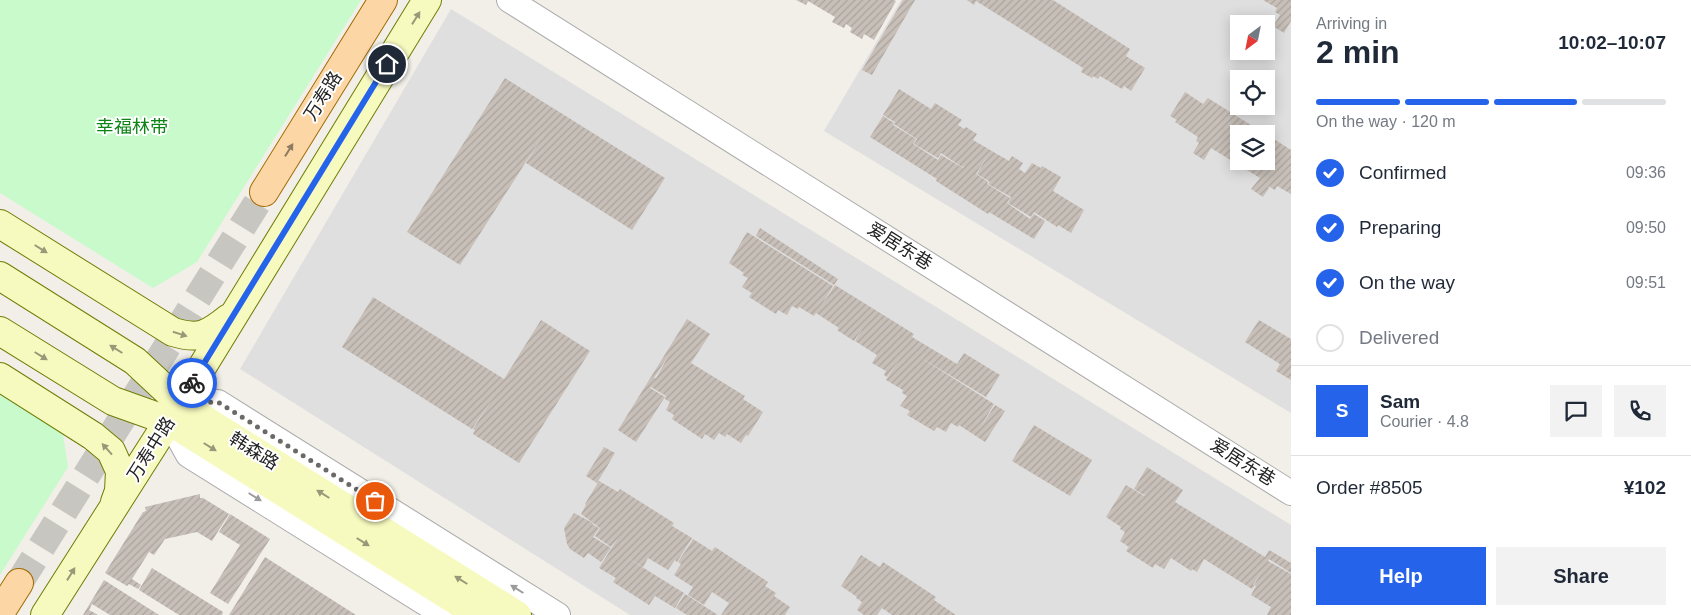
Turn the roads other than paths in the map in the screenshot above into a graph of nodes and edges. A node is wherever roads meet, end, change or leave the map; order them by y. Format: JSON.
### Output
{"nodes":[{"id":1,"x":383,"y":0,"type":"edge"},
{"id":2,"x":427,"y":0,"type":"edge"},
{"id":3,"x":509,"y":0,"type":"edge"},
{"id":4,"x":264,"y":192,"type":"tunnel mouth"},
{"id":5,"x":0,"y":224,"type":"edge"},
{"id":6,"x":0,"y":276,"type":"edge"},
{"id":7,"x":234,"y":314,"type":"junction"},
{"id":8,"x":0,"y":331,"type":"edge"},
{"id":9,"x":0,"y":377,"type":"edge"},
{"id":10,"x":174,"y":412,"type":"junction"},
{"id":11,"x":1291,"y":493,"type":"edge"},
{"id":12,"x":112,"y":510,"type":"junction"},
{"id":13,"x":19,"y":583,"type":"tunnel mouth"},
{"id":14,"x":0,"y":613,"type":"edge"},
{"id":15,"x":45,"y":615,"type":"edge"},
{"id":16,"x":444,"y":615,"type":"edge"},
{"id":17,"x":479,"y":615,"type":"edge"},
{"id":18,"x":517,"y":615,"type":"edge"},
{"id":19,"x":558,"y":615,"type":"edge"}],
"edges":[{"from":4,"to":1,"type":"main road","name":"万寿路","one_way":true},
{"from":7,"to":2,"type":"main road","name":"万寿中路","one_way":true},
{"from":3,"to":11,"type":"street","name":"爱居东巷"},
{"from":5,"to":7,"type":"main road","one_way":true},
{"from":10,"to":6,"type":"main road","name":"韩森路","one_way":true},
{"from":7,"to":10,"type":"main road","name":"万寿中路"},
{"from":8,"to":10,"type":"main road","name":"韩森路","one_way":true},
{"from":12,"to":9,"type":"main road","one_way":true},
{"from":10,"to":12,"type":"main road","name":"万寿中路"},
{"from":10,"to":16,"type":"street","one_way":true},
{"from":10,"to":17,"type":"main road","name":"韩森路","one_way":true},
{"from":18,"to":10,"type":"main road","name":"韩森路","one_way":true},
{"from":19,"to":10,"type":"street","one_way":true},
{"from":15,"to":12,"type":"main road","name":"万寿中路","one_way":true},
{"from":13,"to":14,"type":"main road"}]}
